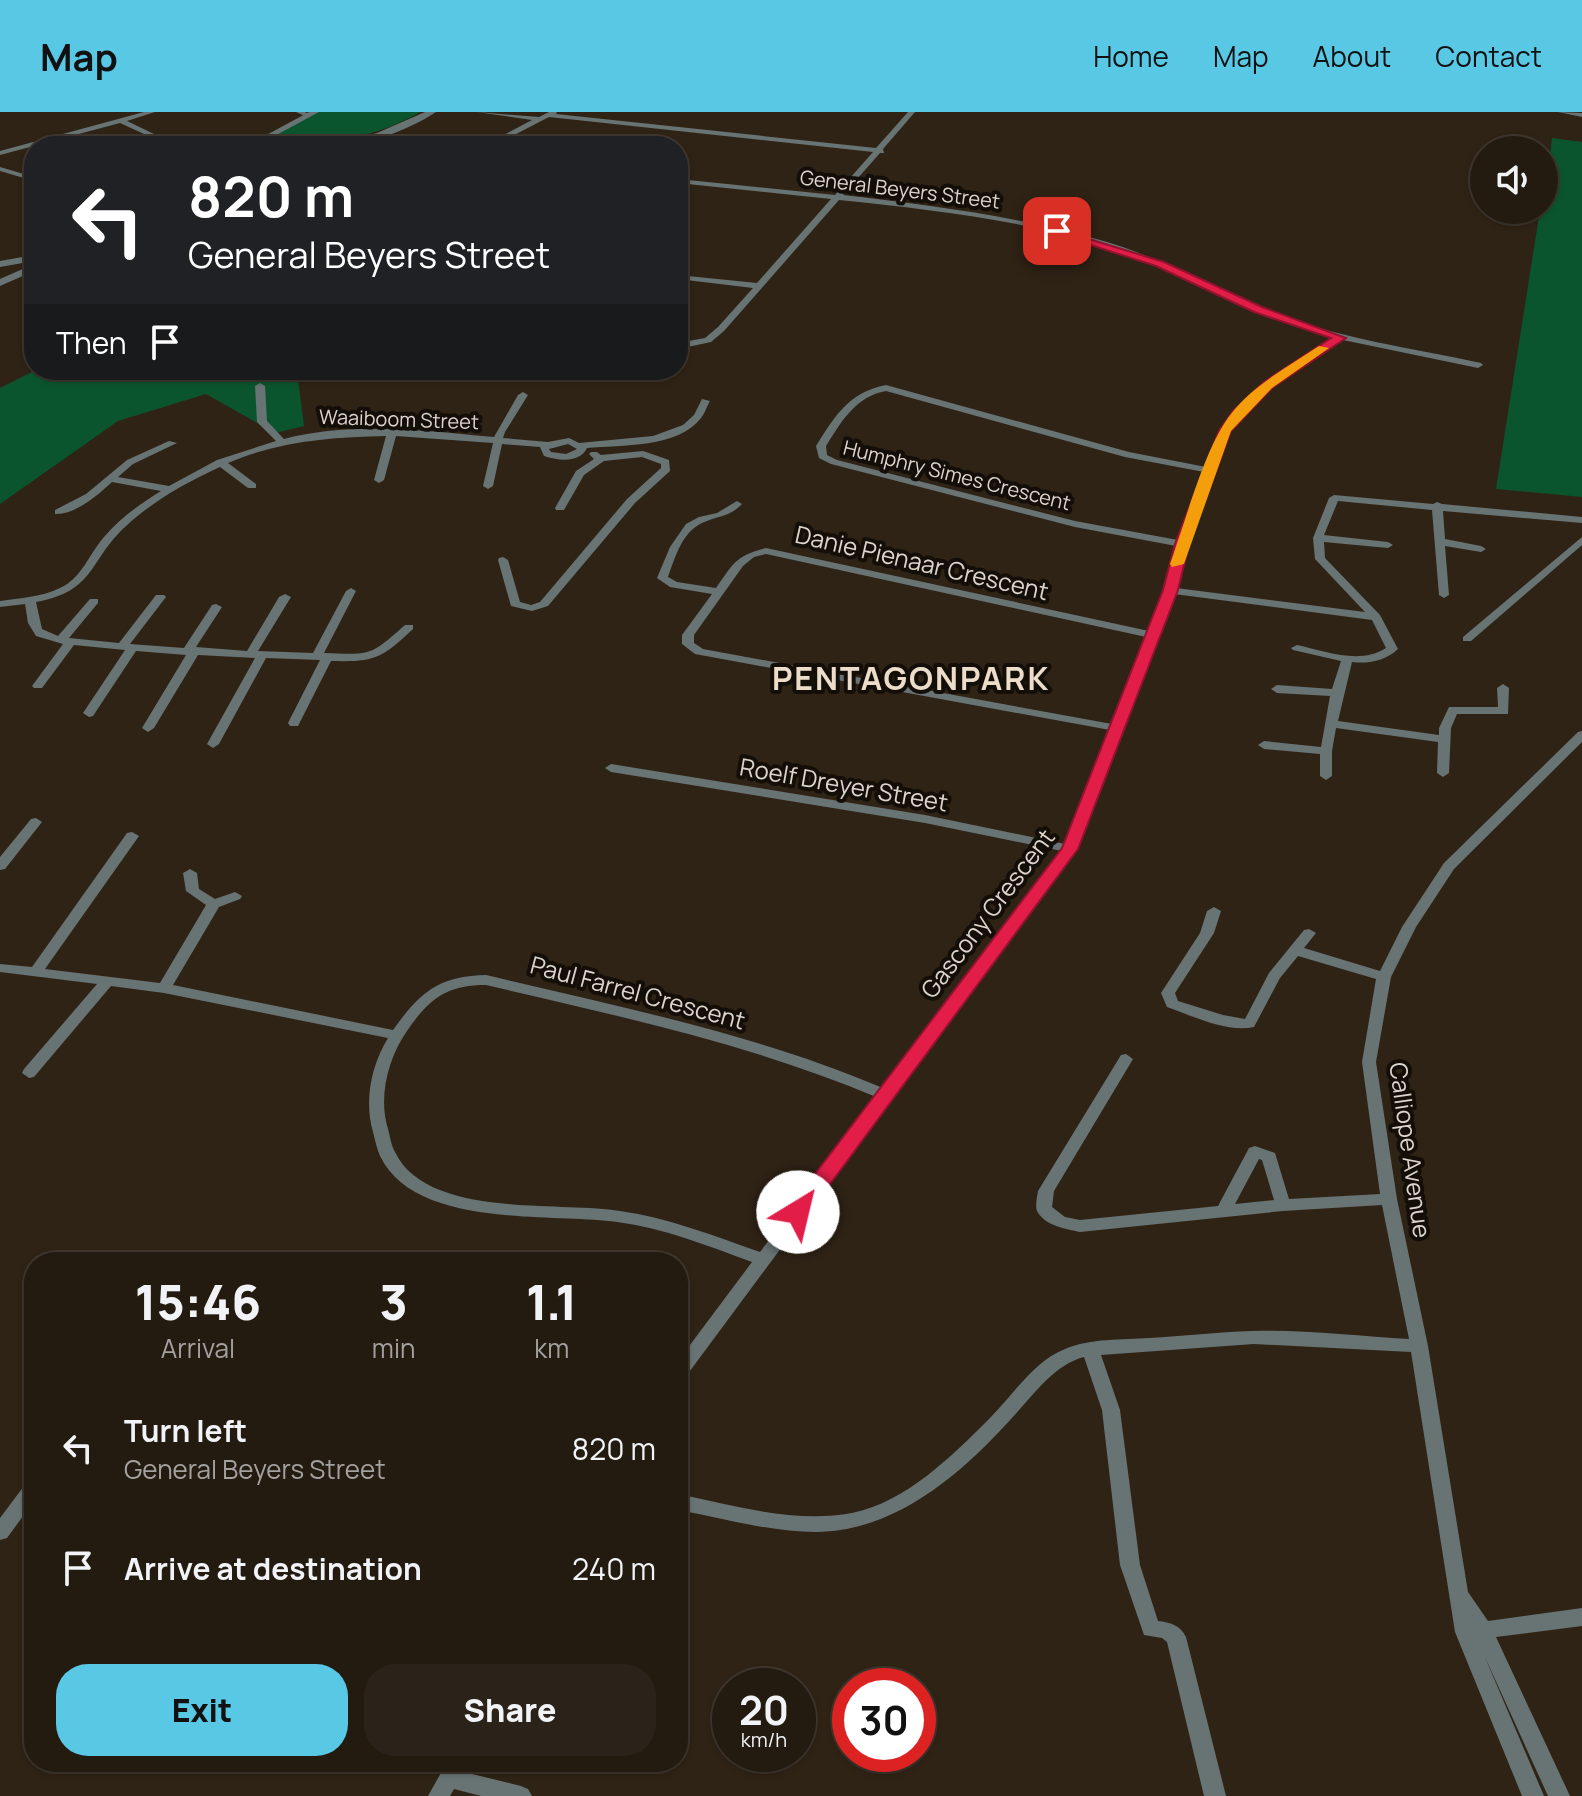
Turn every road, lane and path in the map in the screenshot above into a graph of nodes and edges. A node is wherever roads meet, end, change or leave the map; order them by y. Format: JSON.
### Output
{"nodes":[{"id":1,"x":152,"y":112,"type":"edge"},
{"id":2,"x":432,"y":112,"type":"edge"},
{"id":3,"x":480,"y":112,"type":"edge"},
{"id":4,"x":912,"y":112,"type":"edge"},
{"id":5,"x":1561,"y":112,"type":"edge"},
{"id":6,"x":307,"y":113,"type":"edge"},
{"id":7,"x":547,"y":115,"type":"edge"},
{"id":8,"x":1582,"y":115,"type":"edge"},
{"id":9,"x":121,"y":120,"type":"junction"},
{"id":10,"x":62,"y":136,"type":"edge"},
{"id":11,"x":148,"y":136,"type":"edge"},
{"id":12,"x":267,"y":136,"type":"edge"},
{"id":13,"x":372,"y":136,"type":"edge"},
{"id":14,"x":506,"y":136,"type":"edge"},
{"id":15,"x":24,"y":146,"type":"edge"},
{"id":16,"x":881,"y":151,"type":"junction"},
{"id":17,"x":0,"y":153,"type":"edge"},
{"id":18,"x":0,"y":169,"type":"edge"},
{"id":19,"x":24,"y":176,"type":"edge"},
{"id":20,"x":688,"y":182,"type":"edge"},
{"id":21,"x":835,"y":199,"type":"junction"},
{"id":22,"x":24,"y":260,"type":"edge"},
{"id":23,"x":0,"y":265,"type":"edge"},
{"id":24,"x":24,"y":272,"type":"edge"},
{"id":25,"x":688,"y":278,"type":"edge"},
{"id":26,"x":4,"y":281,"type":"edge"},
{"id":27,"x":757,"y":286,"type":"junction"},
{"id":28,"x":1340,"y":338,"type":"junction"},
{"id":29,"x":688,"y":345,"type":"edge"},
{"id":30,"x":1478,"y":365,"type":"dead end"},
{"id":31,"x":260,"y":386,"type":"dead end"},
{"id":32,"x":523,"y":395,"type":"dead end"},
{"id":33,"x":705,"y":401,"type":"dead end"},
{"id":34,"x":392,"y":433,"type":"junction"},
{"id":35,"x":280,"y":440,"type":"junction"},
{"id":36,"x":499,"y":441,"type":"junction"},
{"id":37,"x":172,"y":443,"type":"dead end"},
{"id":38,"x":548,"y":445,"type":"junction"},
{"id":39,"x":582,"y":447,"type":"junction"},
{"id":40,"x":601,"y":458,"type":"junction"},
{"id":41,"x":220,"y":462,"type":"junction"},
{"id":42,"x":1208,"y":470,"type":"junction"},
{"id":43,"x":112,"y":479,"type":"junction"},
{"id":44,"x":379,"y":480,"type":"dead end"},
{"id":45,"x":252,"y":486,"type":"dead end"},
{"id":46,"x":488,"y":486,"type":"dead end"},
{"id":47,"x":168,"y":489,"type":"junction"},
{"id":48,"x":737,"y":504,"type":"dead end"},
{"id":49,"x":1437,"y":505,"type":"junction"},
{"id":50,"x":560,"y":508,"type":"dead end"},
{"id":51,"x":59,"y":512,"type":"dead end"},
{"id":52,"x":1582,"y":520,"type":"edge"},
{"id":53,"x":1318,"y":538,"type":"junction"},
{"id":54,"x":1582,"y":540,"type":"edge"},
{"id":55,"x":1442,"y":542,"type":"junction"},
{"id":56,"x":1182,"y":544,"type":"junction"},
{"id":57,"x":1388,"y":545,"type":"dead end"},
{"id":58,"x":1481,"y":549,"type":"dead end"},
{"id":59,"x":503,"y":560,"type":"dead end"},
{"id":60,"x":1170,"y":590,"type":"junction"},
{"id":61,"x":351,"y":591,"type":"dead end"},
{"id":62,"x":717,"y":591,"type":"junction"},
{"id":63,"x":1444,"y":595,"type":"dead end"},
{"id":64,"x":160,"y":597,"type":"dead end"},
{"id":65,"x":285,"y":597,"type":"dead end"},
{"id":66,"x":30,"y":600,"type":"junction"},
{"id":67,"x":94,"y":601,"type":"dead end"},
{"id":68,"x":0,"y":604,"type":"edge"},
{"id":69,"x":216,"y":607,"type":"dead end"},
{"id":70,"x":1376,"y":617,"type":"junction"},
{"id":71,"x":409,"y":627,"type":"dead end"},
{"id":72,"x":1151,"y":635,"type":"junction"},
{"id":73,"x":1467,"y":639,"type":"dead end"},
{"id":74,"x":65,"y":641,"type":"junction"},
{"id":75,"x":128,"y":646,"type":"junction"},
{"id":76,"x":1297,"y":648,"type":"dead end"},
{"id":77,"x":191,"y":650,"type":"junction"},
{"id":78,"x":257,"y":653,"type":"junction"},
{"id":79,"x":322,"y":657,"type":"junction"},
{"id":80,"x":1347,"y":659,"type":"junction"},
{"id":81,"x":38,"y":686,"type":"dead end"},
{"id":82,"x":1503,"y":688,"type":"dead end"},
{"id":83,"x":1277,"y":689,"type":"dead end"},
{"id":84,"x":1337,"y":693,"type":"junction"},
{"id":85,"x":89,"y":713,"type":"dead end"},
{"id":86,"x":294,"y":723,"type":"dead end"},
{"id":87,"x":1333,"y":724,"type":"junction"},
{"id":88,"x":148,"y":728,"type":"dead end"},
{"id":89,"x":1116,"y":728,"type":"junction"},
{"id":90,"x":1582,"y":735,"type":"edge"},
{"id":91,"x":1444,"y":739,"type":"junction"},
{"id":92,"x":213,"y":744,"type":"dead end"},
{"id":93,"x":1264,"y":745,"type":"dead end"},
{"id":94,"x":1326,"y":751,"type":"junction"},
{"id":95,"x":611,"y":768,"type":"dead end"},
{"id":96,"x":1443,"y":773,"type":"dead end"},
{"id":97,"x":1326,"y":776,"type":"dead end"},
{"id":98,"x":36,"y":822,"type":"dead end"},
{"id":99,"x":132,"y":836,"type":"dead end"},
{"id":100,"x":1070,"y":849,"type":"junction"},
{"id":101,"x":0,"y":866,"type":"edge"},
{"id":102,"x":190,"y":873,"type":"dead end"},
{"id":103,"x":235,"y":896,"type":"dead end"},
{"id":104,"x":214,"y":904,"type":"junction"},
{"id":105,"x":1214,"y":911,"type":"dead end"},
{"id":106,"x":1309,"y":933,"type":"dead end"},
{"id":107,"x":1295,"y":950,"type":"junction"},
{"id":108,"x":0,"y":968,"type":"edge"},
{"id":109,"x":36,"y":972,"type":"junction"},
{"id":110,"x":1384,"y":977,"type":"junction"},
{"id":111,"x":108,"y":981,"type":"junction"},
{"id":112,"x":164,"y":988,"type":"junction"},
{"id":113,"x":396,"y":1035,"type":"junction"},
{"id":114,"x":1126,"y":1059,"type":"dead end"},
{"id":115,"x":29,"y":1073,"type":"dead end"},
{"id":116,"x":883,"y":1094,"type":"junction"},
{"id":117,"x":1389,"y":1199,"type":"junction"},
{"id":118,"x":1283,"y":1205,"type":"junction"},
{"id":119,"x":1223,"y":1212,"type":"junction"},
{"id":120,"x":763,"y":1260,"type":"junction"},
{"id":121,"x":1419,"y":1346,"type":"junction"},
{"id":122,"x":1090,"y":1349,"type":"junction"},
{"id":123,"x":688,"y":1361,"type":"edge"},
{"id":124,"x":24,"y":1500,"type":"edge"},
{"id":125,"x":688,"y":1504,"type":"edge"},
{"id":126,"x":0,"y":1532,"type":"edge"},
{"id":127,"x":1582,"y":1617,"type":"edge"},
{"id":128,"x":1474,"y":1631,"type":"junction"},
{"id":129,"x":454,"y":1779,"type":"edge"},
{"id":130,"x":521,"y":1796,"type":"edge"},
{"id":131,"x":1215,"y":1796,"type":"edge"},
{"id":132,"x":1533,"y":1796,"type":"edge"},
{"id":133,"x":1559,"y":1796,"type":"edge"}],
"edges":[{"from":1,"to":9,"type":"street"},
{"from":2,"to":13,"type":"street"},
{"from":3,"to":7,"type":"street"},
{"from":4,"to":16,"type":"street"},
{"from":5,"to":8,"type":"street"},
{"from":6,"to":12,"type":"street"},
{"from":7,"to":14,"type":"street"},
{"from":7,"to":16,"type":"street"},
{"from":9,"to":10,"type":"street"},
{"from":9,"to":11,"type":"street"},
{"from":15,"to":17,"type":"street"},
{"from":16,"to":21,"type":"street"},
{"from":18,"to":19,"type":"street"},
{"from":20,"to":21,"type":"street","name":"General Beyers Street"},
{"from":21,"to":27,"type":"street"},
{"from":21,"to":28,"type":"street","name":"General Beyers Street"},
{"from":22,"to":23,"type":"street"},
{"from":23,"to":26,"type":"street"},
{"from":24,"to":26,"type":"street"},
{"from":25,"to":27,"type":"street"},
{"from":27,"to":29,"type":"street"},
{"from":28,"to":30,"type":"street","name":"General Beyers Street"},
{"from":28,"to":42,"type":"street","name":"Gascony Crescent"},
{"from":31,"to":35,"type":"street"},
{"from":32,"to":36,"type":"street"},
{"from":33,"to":39,"type":"street"},
{"from":34,"to":35,"type":"street","name":"Waaiboom Street"},
{"from":34,"to":36,"type":"street","name":"Waaiboom Street"},
{"from":34,"to":44,"type":"street"},
{"from":35,"to":41,"type":"street","name":"Waaiboom Street"},
{"from":36,"to":38,"type":"street","name":"Waaiboom Street"},
{"from":36,"to":46,"type":"street"},
{"from":37,"to":43,"type":"street"},
{"from":38,"to":39,"type":"street","name":"Waaiboom Street"},
{"from":38,"to":39,"type":"street","name":"Waaiboom Street"},
{"from":39,"to":40,"type":"street"},
{"from":40,"to":50,"type":"street"},
{"from":40,"to":59,"type":"street"},
{"from":41,"to":45,"type":"street"},
{"from":41,"to":47,"type":"street","name":"Waaiboom Street"},
{"from":42,"to":56,"type":"street","name":"Gascony Crescent"},
{"from":42,"to":56,"type":"street","name":"Humphry Simes Crescent"},
{"from":43,"to":47,"type":"street"},
{"from":43,"to":51,"type":"street"},
{"from":47,"to":66,"type":"street","name":"Waaiboom Street"},
{"from":48,"to":62,"type":"street"},
{"from":49,"to":52,"type":"street"},
{"from":49,"to":53,"type":"street"},
{"from":49,"to":55,"type":"street"},
{"from":53,"to":57,"type":"street"},
{"from":53,"to":70,"type":"street"},
{"from":54,"to":73,"type":"street"},
{"from":55,"to":58,"type":"street"},
{"from":55,"to":63,"type":"street"},
{"from":56,"to":60,"type":"street","name":"Gascony Crescent"},
{"from":60,"to":70,"type":"street"},
{"from":60,"to":72,"type":"street","name":"Gascony Crescent"},
{"from":61,"to":79,"type":"street"},
{"from":62,"to":72,"type":"street","name":"Danie Pienaar Crescent"},
{"from":62,"to":89,"type":"street","name":"Danie Pienaar Crescent"},
{"from":64,"to":75,"type":"street"},
{"from":65,"to":78,"type":"street"},
{"from":66,"to":68,"type":"street"},
{"from":66,"to":74,"type":"street"},
{"from":67,"to":74,"type":"street"},
{"from":69,"to":77,"type":"street"},
{"from":70,"to":80,"type":"street"},
{"from":71,"to":79,"type":"street"},
{"from":72,"to":89,"type":"street","name":"Gascony Crescent"},
{"from":74,"to":75,"type":"street"},
{"from":74,"to":81,"type":"street"},
{"from":75,"to":77,"type":"street"},
{"from":75,"to":85,"type":"street"},
{"from":76,"to":80,"type":"street"},
{"from":77,"to":78,"type":"street"},
{"from":77,"to":88,"type":"street"},
{"from":78,"to":79,"type":"street"},
{"from":78,"to":92,"type":"street"},
{"from":79,"to":86,"type":"street"},
{"from":80,"to":84,"type":"street"},
{"from":82,"to":91,"type":"street"},
{"from":83,"to":84,"type":"street"},
{"from":84,"to":87,"type":"street"},
{"from":87,"to":91,"type":"street"},
{"from":87,"to":94,"type":"street"},
{"from":89,"to":100,"type":"street","name":"Gascony Crescent"},
{"from":90,"to":110,"type":"street","name":"Calliope Avenue"},
{"from":91,"to":96,"type":"street"},
{"from":93,"to":94,"type":"street"},
{"from":94,"to":97,"type":"street"},
{"from":95,"to":100,"type":"street","name":"Roelf Dreyer Street"},
{"from":98,"to":101,"type":"street"},
{"from":99,"to":109,"type":"street"},
{"from":100,"to":116,"type":"street","name":"Gascony Crescent"},
{"from":102,"to":104,"type":"street"},
{"from":103,"to":104,"type":"street"},
{"from":104,"to":112,"type":"street"},
{"from":105,"to":107,"type":"street"},
{"from":106,"to":107,"type":"street"},
{"from":107,"to":110,"type":"street"},
{"from":108,"to":109,"type":"street"},
{"from":109,"to":111,"type":"street"},
{"from":110,"to":117,"type":"street","name":"Calliope Avenue"},
{"from":111,"to":112,"type":"street"},
{"from":111,"to":115,"type":"street"},
{"from":112,"to":113,"type":"street"},
{"from":113,"to":116,"type":"street","name":"Paul Farrel Crescent"},
{"from":113,"to":120,"type":"street","name":"Paul Farrel Crescent"},
{"from":114,"to":119,"type":"street"},
{"from":116,"to":120,"type":"street","name":"Gascony Crescent"},
{"from":117,"to":118,"type":"street"},
{"from":117,"to":121,"type":"street","name":"Calliope Avenue"},
{"from":118,"to":119,"type":"street"},
{"from":118,"to":119,"type":"street"},
{"from":120,"to":123,"type":"street","name":"Gascony Crescent"},
{"from":121,"to":122,"type":"street"},
{"from":121,"to":128,"type":"street","name":"Calliope Avenue"},
{"from":122,"to":125,"type":"street"},
{"from":122,"to":131,"type":"street"},
{"from":124,"to":126,"type":"street"},
{"from":127,"to":128,"type":"street"},
{"from":128,"to":132,"type":"street","name":"Calliope Avenue"},
{"from":128,"to":133,"type":"street","name":"Calliope Avenue"},
{"from":129,"to":130,"type":"street"}]}
